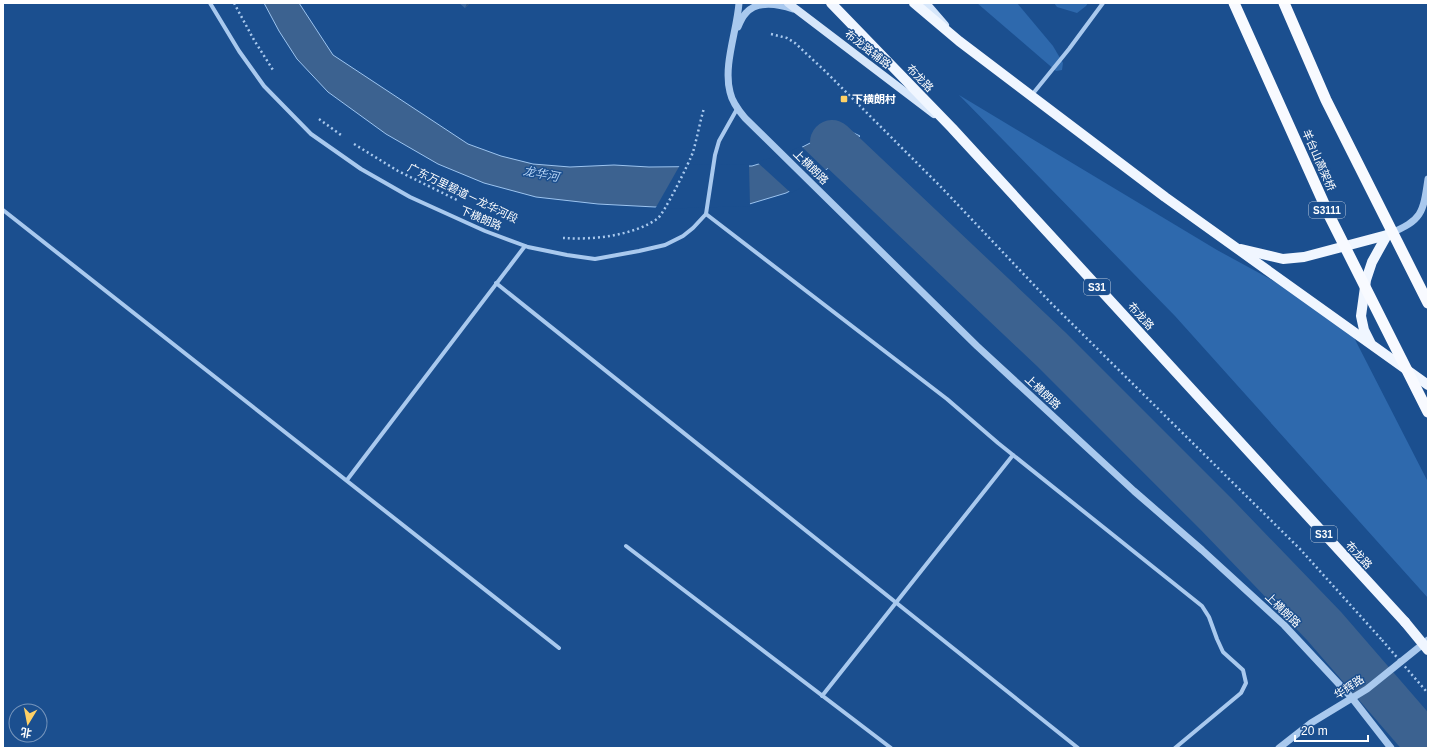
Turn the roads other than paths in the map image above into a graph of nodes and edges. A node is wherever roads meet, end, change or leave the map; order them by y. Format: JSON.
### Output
{"nodes":[{"id":1,"x":210,"y":3,"type":"edge"},
{"id":2,"x":739,"y":3,"type":"edge"},
{"id":3,"x":788,"y":3,"type":"edge"},
{"id":4,"x":831,"y":3,"type":"edge"},
{"id":5,"x":914,"y":3,"type":"edge"},
{"id":6,"x":926,"y":3,"type":"edge"},
{"id":7,"x":1103,"y":3,"type":"edge"},
{"id":8,"x":1234,"y":3,"type":"edge"},
{"id":9,"x":1284,"y":3,"type":"edge"},
{"id":10,"x":800,"y":11,"type":"junction"},
{"id":11,"x":736,"y":30,"type":"junction"},
{"id":12,"x":959,"y":41,"type":"junction"},
{"id":13,"x":1031,"y":96,"type":"junction"},
{"id":14,"x":737,"y":109,"type":"junction"},
{"id":15,"x":952,"y":128,"type":"junction"},
{"id":16,"x":1428,"y":180,"type":"edge"},
{"id":17,"x":3,"y":210,"type":"edge"},
{"id":18,"x":1422,"y":210,"type":"junction"},
{"id":19,"x":706,"y":214,"type":"junction"},
{"id":20,"x":1428,"y":216,"type":"edge"},
{"id":21,"x":1387,"y":235,"type":"junction"},
{"id":22,"x":525,"y":246,"type":"junction"},
{"id":23,"x":1235,"y":248,"type":"junction"},
{"id":24,"x":496,"y":283,"type":"junction"},
{"id":25,"x":1428,"y":303,"type":"edge"},
{"id":26,"x":1370,"y":344,"type":"junction"},
{"id":27,"x":1428,"y":385,"type":"edge"},
{"id":28,"x":1428,"y":412,"type":"edge"},
{"id":29,"x":1013,"y":455,"type":"junction"},
{"id":30,"x":347,"y":480,"type":"junction"},
{"id":31,"x":626,"y":546,"type":"dead end"},
{"id":32,"x":896,"y":603,"type":"junction"},
{"id":33,"x":1428,"y":640,"type":"edge"},
{"id":34,"x":559,"y":648,"type":"dead end"},
{"id":35,"x":1428,"y":650,"type":"edge"},
{"id":36,"x":822,"y":696,"type":"junction"},
{"id":37,"x":1352,"y":698,"type":"junction"},
{"id":38,"x":891,"y":748,"type":"edge"},
{"id":39,"x":1078,"y":748,"type":"edge"},
{"id":40,"x":1175,"y":748,"type":"edge"},
{"id":41,"x":1279,"y":748,"type":"edge"},
{"id":42,"x":1391,"y":748,"type":"edge"}],
"edges":[{"from":1,"to":22,"type":"street","name":"下横朗路"},
{"from":2,"to":11,"type":"street"},
{"from":3,"to":10,"type":"main road","name":"布龙路辅路"},
{"from":4,"to":15,"type":"main road","name":"布龙路","number":"S31"},
{"from":5,"to":12,"type":"main road"},
{"from":6,"to":12,"type":"main road"},
{"from":7,"to":13,"type":"street"},
{"from":8,"to":28,"type":"highway","name":"羊台山高架桥","number":"S3111","bridge":true},
{"from":9,"to":25,"type":"highway","bridge":true},
{"from":10,"to":11,"type":"street"},
{"from":10,"to":15,"type":"main road","name":"布龙路辅路"},
{"from":11,"to":14,"type":"street","name":"上横朗路"},
{"from":12,"to":13,"type":"main road"},
{"from":13,"to":23,"type":"main road"},
{"from":14,"to":19,"type":"street"},
{"from":14,"to":37,"type":"street","name":"上横朗路"},
{"from":15,"to":35,"type":"main road","name":"布龙路","number":"S31","bridge":true},
{"from":16,"to":18,"type":"street"},
{"from":17,"to":30,"type":"street"},
{"from":18,"to":20,"type":"street"},
{"from":18,"to":21,"type":"street"},
{"from":19,"to":22,"type":"street","name":"下横朗路"},
{"from":19,"to":29,"type":"street"},
{"from":21,"to":23,"type":"main road"},
{"from":21,"to":26,"type":"main road"},
{"from":22,"to":24,"type":"street"},
{"from":23,"to":26,"type":"main road"},
{"from":24,"to":30,"type":"street"},
{"from":24,"to":32,"type":"street"},
{"from":26,"to":27,"type":"main road"},
{"from":29,"to":32,"type":"street"},
{"from":29,"to":40,"type":"street"},
{"from":30,"to":34,"type":"street"},
{"from":31,"to":36,"type":"street"},
{"from":32,"to":36,"type":"street"},
{"from":32,"to":39,"type":"street"},
{"from":33,"to":37,"type":"street","name":"华辉路"},
{"from":36,"to":38,"type":"street"},
{"from":37,"to":41,"type":"street","name":"华辉路"},
{"from":37,"to":42,"type":"street","name":"上横朗路"}]}
